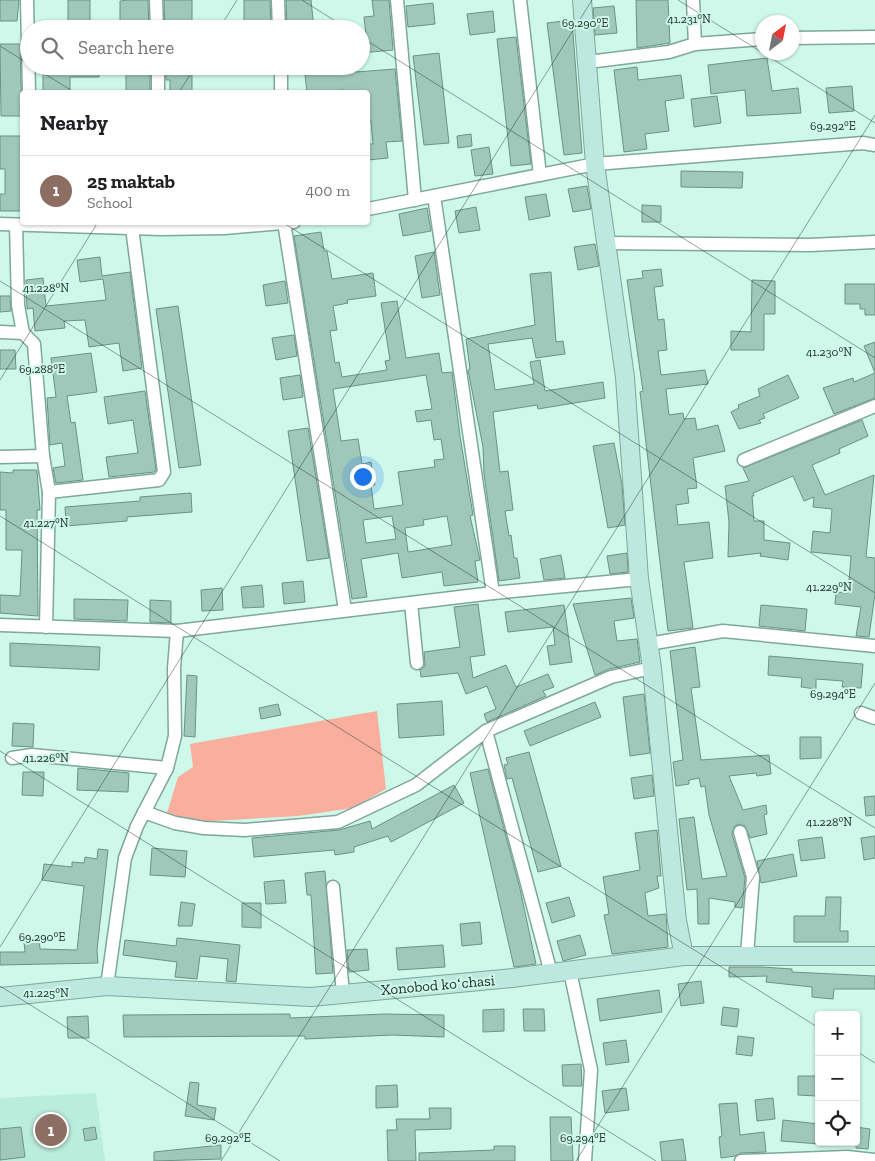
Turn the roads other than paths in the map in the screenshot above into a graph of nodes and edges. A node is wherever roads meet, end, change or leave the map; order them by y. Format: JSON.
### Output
{"nodes":[{"id":1,"x":27,"y":0,"type":"edge"},
{"id":2,"x":156,"y":0,"type":"edge"},
{"id":3,"x":278,"y":0,"type":"edge"},
{"id":4,"x":397,"y":0,"type":"edge"},
{"id":5,"x":520,"y":0,"type":"edge"},
{"id":6,"x":582,"y":0,"type":"edge"},
{"id":7,"x":693,"y":0,"type":"edge"},
{"id":8,"x":27,"y":20,"type":"edge"},
{"id":9,"x":157,"y":20,"type":"edge"},
{"id":10,"x":279,"y":20,"type":"edge"},
{"id":11,"x":875,"y":36,"type":"edge"},
{"id":12,"x":800,"y":38,"type":"edge"},
{"id":13,"x":755,"y":39,"type":"edge"},
{"id":14,"x":695,"y":44,"type":"junction"},
{"id":15,"x":588,"y":62,"type":"junction"},
{"id":16,"x":29,"y":75,"type":"edge"},
{"id":17,"x":158,"y":75,"type":"edge"},
{"id":18,"x":281,"y":75,"type":"edge"},
{"id":19,"x":29,"y":90,"type":"edge"},
{"id":20,"x":158,"y":90,"type":"edge"},
{"id":21,"x":281,"y":90,"type":"edge"},
{"id":22,"x":875,"y":145,"type":"edge"},
{"id":23,"x":594,"y":164,"type":"junction"},
{"id":24,"x":540,"y":174,"type":"junction"},
{"id":25,"x":434,"y":196,"type":"junction"},
{"id":26,"x":415,"y":200,"type":"junction"},
{"id":27,"x":370,"y":209,"type":"edge"},
{"id":28,"x":0,"y":224,"type":"edge"},
{"id":29,"x":16,"y":225,"type":"junction"},
{"id":30,"x":20,"y":225,"type":"edge"},
{"id":31,"x":56,"y":225,"type":"edge"},
{"id":32,"x":203,"y":225,"type":"edge"},
{"id":33,"x":287,"y":225,"type":"edge"},
{"id":34,"x":161,"y":226,"type":"edge"},
{"id":35,"x":132,"y":228,"type":"junction"},
{"id":36,"x":875,"y":242,"type":"edge"},
{"id":37,"x":606,"y":243,"type":"junction"},
{"id":38,"x":0,"y":332,"type":"edge"},
{"id":39,"x":24,"y":332,"type":"junction"},
{"id":40,"x":873,"y":411,"type":"edge"},
{"id":41,"x":43,"y":456,"type":"junction"},
{"id":42,"x":0,"y":457,"type":"edge"},
{"id":43,"x":744,"y":460,"type":"dead end"},
{"id":44,"x":49,"y":492,"type":"junction"},
{"id":45,"x":639,"y":579,"type":"junction"},
{"id":46,"x":493,"y":593,"type":"junction"},
{"id":47,"x":412,"y":603,"type":"junction"},
{"id":48,"x":345,"y":610,"type":"junction"},
{"id":49,"x":0,"y":625,"type":"edge"},
{"id":50,"x":46,"y":627,"type":"junction"},
{"id":51,"x":178,"y":631,"type":"junction"},
{"id":52,"x":649,"y":644,"type":"junction"},
{"id":53,"x":875,"y":646,"type":"edge"},
{"id":54,"x":417,"y":664,"type":"dead end"},
{"id":55,"x":652,"y":668,"type":"junction"},
{"id":56,"x":860,"y":713,"type":"dead end"},
{"id":57,"x":875,"y":718,"type":"edge"},
{"id":58,"x":486,"y":731,"type":"junction"},
{"id":59,"x":12,"y":758,"type":"dead end"},
{"id":60,"x":167,"y":768,"type":"junction"},
{"id":61,"x":144,"y":812,"type":"junction"},
{"id":62,"x":740,"y":832,"type":"dead end"},
{"id":63,"x":333,"y":887,"type":"dead end"},
{"id":64,"x":747,"y":955,"type":"junction"},
{"id":65,"x":684,"y":956,"type":"junction"},
{"id":66,"x":875,"y":956,"type":"edge"},
{"id":67,"x":570,"y":971,"type":"junction"},
{"id":68,"x":551,"y":973,"type":"junction"},
{"id":69,"x":107,"y":986,"type":"junction"},
{"id":70,"x":343,"y":993,"type":"junction"},
{"id":71,"x":0,"y":997,"type":"edge"},
{"id":72,"x":875,"y":1160,"type":"edge"},
{"id":73,"x":585,"y":1161,"type":"edge"},
{"id":74,"x":741,"y":1161,"type":"edge"}],
"edges":[{"from":1,"to":8,"type":"street"},
{"from":2,"to":9,"type":"street"},
{"from":3,"to":10,"type":"street"},
{"from":4,"to":26,"type":"street"},
{"from":5,"to":24,"type":"street"},
{"from":6,"to":15,"type":"street"},
{"from":7,"to":14,"type":"street"},
{"from":11,"to":12,"type":"street"},
{"from":13,"to":14,"type":"street"},
{"from":14,"to":15,"type":"street"},
{"from":15,"to":23,"type":"street"},
{"from":16,"to":19,"type":"street"},
{"from":17,"to":20,"type":"street"},
{"from":18,"to":21,"type":"street"},
{"from":22,"to":23,"type":"street"},
{"from":23,"to":24,"type":"street"},
{"from":23,"to":37,"type":"street"},
{"from":24,"to":25,"type":"street"},
{"from":25,"to":26,"type":"street"},
{"from":25,"to":46,"type":"street"},
{"from":26,"to":27,"type":"street"},
{"from":28,"to":29,"type":"street"},
{"from":29,"to":30,"type":"street"},
{"from":29,"to":39,"type":"street"},
{"from":31,"to":35,"type":"street"},
{"from":32,"to":34,"type":"street"},
{"from":33,"to":48,"type":"street"},
{"from":34,"to":35,"type":"street"},
{"from":35,"to":44,"type":"street"},
{"from":36,"to":37,"type":"street"},
{"from":37,"to":45,"type":"street"},
{"from":38,"to":39,"type":"street"},
{"from":39,"to":41,"type":"street"},
{"from":40,"to":43,"type":"street"},
{"from":41,"to":42,"type":"street"},
{"from":41,"to":44,"type":"street"},
{"from":44,"to":50,"type":"street"},
{"from":45,"to":46,"type":"street"},
{"from":45,"to":52,"type":"street"},
{"from":46,"to":47,"type":"street"},
{"from":47,"to":48,"type":"street"},
{"from":47,"to":54,"type":"street"},
{"from":48,"to":51,"type":"street"},
{"from":49,"to":50,"type":"street"},
{"from":50,"to":51,"type":"street"},
{"from":51,"to":60,"type":"street"},
{"from":52,"to":53,"type":"street"},
{"from":52,"to":55,"type":"street"},
{"from":55,"to":58,"type":"street"},
{"from":55,"to":65,"type":"street"},
{"from":56,"to":57,"type":"street"},
{"from":58,"to":61,"type":"street"},
{"from":58,"to":68,"type":"street"},
{"from":59,"to":60,"type":"street"},
{"from":60,"to":61,"type":"street"},
{"from":61,"to":69,"type":"street"},
{"from":62,"to":64,"type":"street"},
{"from":63,"to":70,"type":"street"},
{"from":64,"to":65,"type":"street","name":"Xonobod koʻchasi"},
{"from":64,"to":66,"type":"street","name":"Xonobod koʻchasi"},
{"from":65,"to":67,"type":"street","name":"Xonobod koʻchasi"},
{"from":67,"to":68,"type":"street","name":"Xonobod koʻchasi"},
{"from":67,"to":73,"type":"street"},
{"from":68,"to":70,"type":"street","name":"Xonobod koʻchasi"},
{"from":69,"to":70,"type":"street","name":"Xonobod koʻchasi"},
{"from":69,"to":71,"type":"street","name":"Xonobod koʻchasi"},
{"from":72,"to":74,"type":"street"}]}
